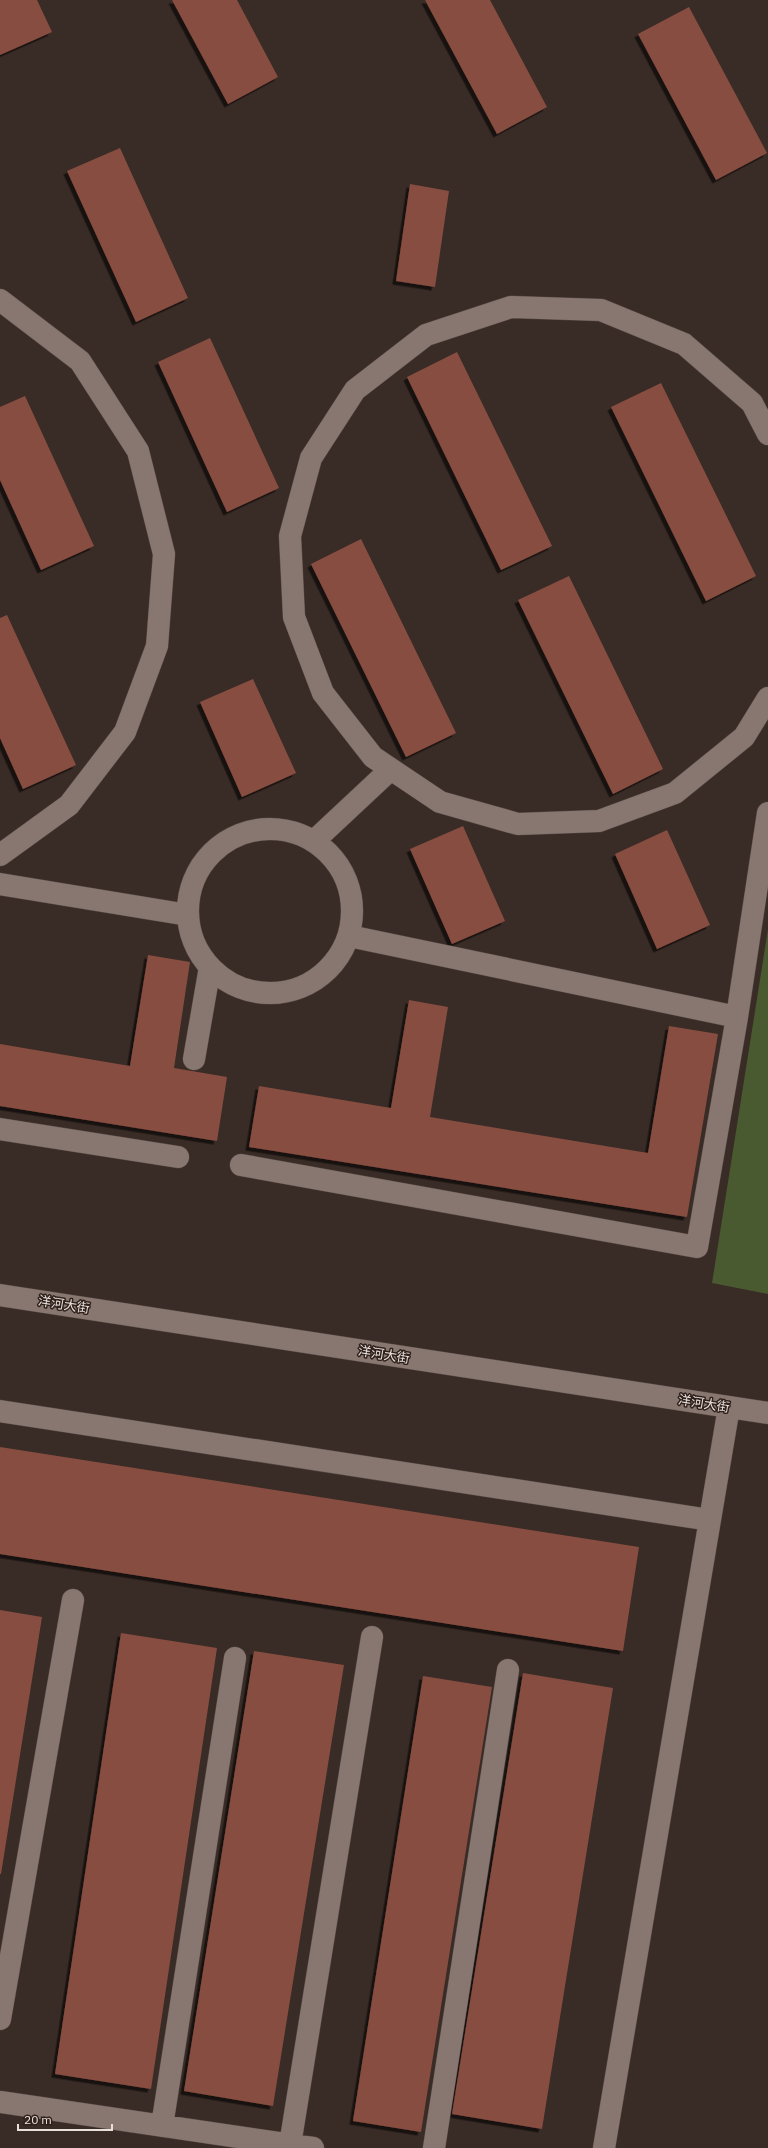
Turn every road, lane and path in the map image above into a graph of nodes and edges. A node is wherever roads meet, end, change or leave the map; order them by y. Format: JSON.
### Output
{"nodes":[{"id":1,"x":0,"y":300,"type":"edge"},
{"id":2,"x":768,"y":434,"type":"edge"},
{"id":3,"x":768,"y":698,"type":"edge"},
{"id":4,"x":391,"y":769,"type":"junction"},
{"id":5,"x":768,"y":813,"type":"edge"},
{"id":6,"x":314,"y":841,"type":"junction"},
{"id":7,"x":0,"y":855,"type":"edge"},
{"id":8,"x":0,"y":884,"type":"edge"},
{"id":9,"x":188,"y":915,"type":"junction"},
{"id":10,"x":349,"y":936,"type":"junction"},
{"id":11,"x":210,"y":967,"type":"junction"},
{"id":12,"x":738,"y":1017,"type":"junction"},
{"id":13,"x":194,"y":1059,"type":"dead end"},
{"id":14,"x":0,"y":1129,"type":"edge"},
{"id":15,"x":178,"y":1157,"type":"dead end"},
{"id":16,"x":241,"y":1165,"type":"dead end"},
{"id":17,"x":0,"y":1295,"type":"edge"},
{"id":18,"x":729,"y":1407,"type":"junction"},
{"id":19,"x":0,"y":1411,"type":"edge"},
{"id":20,"x":768,"y":1413,"type":"edge"},
{"id":21,"x":710,"y":1520,"type":"junction"},
{"id":22,"x":73,"y":1600,"type":"dead end"},
{"id":23,"x":372,"y":1637,"type":"dead end"},
{"id":24,"x":236,"y":1658,"type":"dead end"},
{"id":25,"x":508,"y":1670,"type":"dead end"},
{"id":26,"x":0,"y":2019,"type":"edge"},
{"id":27,"x":0,"y":2102,"type":"edge"},
{"id":28,"x":162,"y":2126,"type":"junction"},
{"id":29,"x":290,"y":2145,"type":"junction"},
{"id":30,"x":313,"y":2148,"type":"edge"},
{"id":31,"x":434,"y":2148,"type":"edge"},
{"id":32,"x":604,"y":2148,"type":"edge"}],
"edges":[{"from":1,"to":7,"type":"street"},
{"from":2,"to":4,"type":"street"},
{"from":3,"to":4,"type":"street"},
{"from":4,"to":6,"type":"street"},
{"from":5,"to":12,"type":"street"},
{"from":6,"to":9,"type":"street"},
{"from":6,"to":10,"type":"street"},
{"from":8,"to":9,"type":"street"},
{"from":9,"to":11,"type":"street"},
{"from":10,"to":11,"type":"street"},
{"from":10,"to":12,"type":"street"},
{"from":11,"to":13,"type":"street"},
{"from":12,"to":16,"type":"street"},
{"from":14,"to":15,"type":"street"},
{"from":17,"to":18,"type":"street","name":"洋河大街"},
{"from":18,"to":20,"type":"street","name":"洋河大街"},
{"from":18,"to":21,"type":"street"},
{"from":19,"to":21,"type":"street"},
{"from":21,"to":32,"type":"street"},
{"from":22,"to":26,"type":"street"},
{"from":23,"to":29,"type":"street"},
{"from":24,"to":28,"type":"street"},
{"from":25,"to":31,"type":"street"},
{"from":27,"to":28,"type":"street"},
{"from":28,"to":29,"type":"street"},
{"from":29,"to":30,"type":"street"}]}
